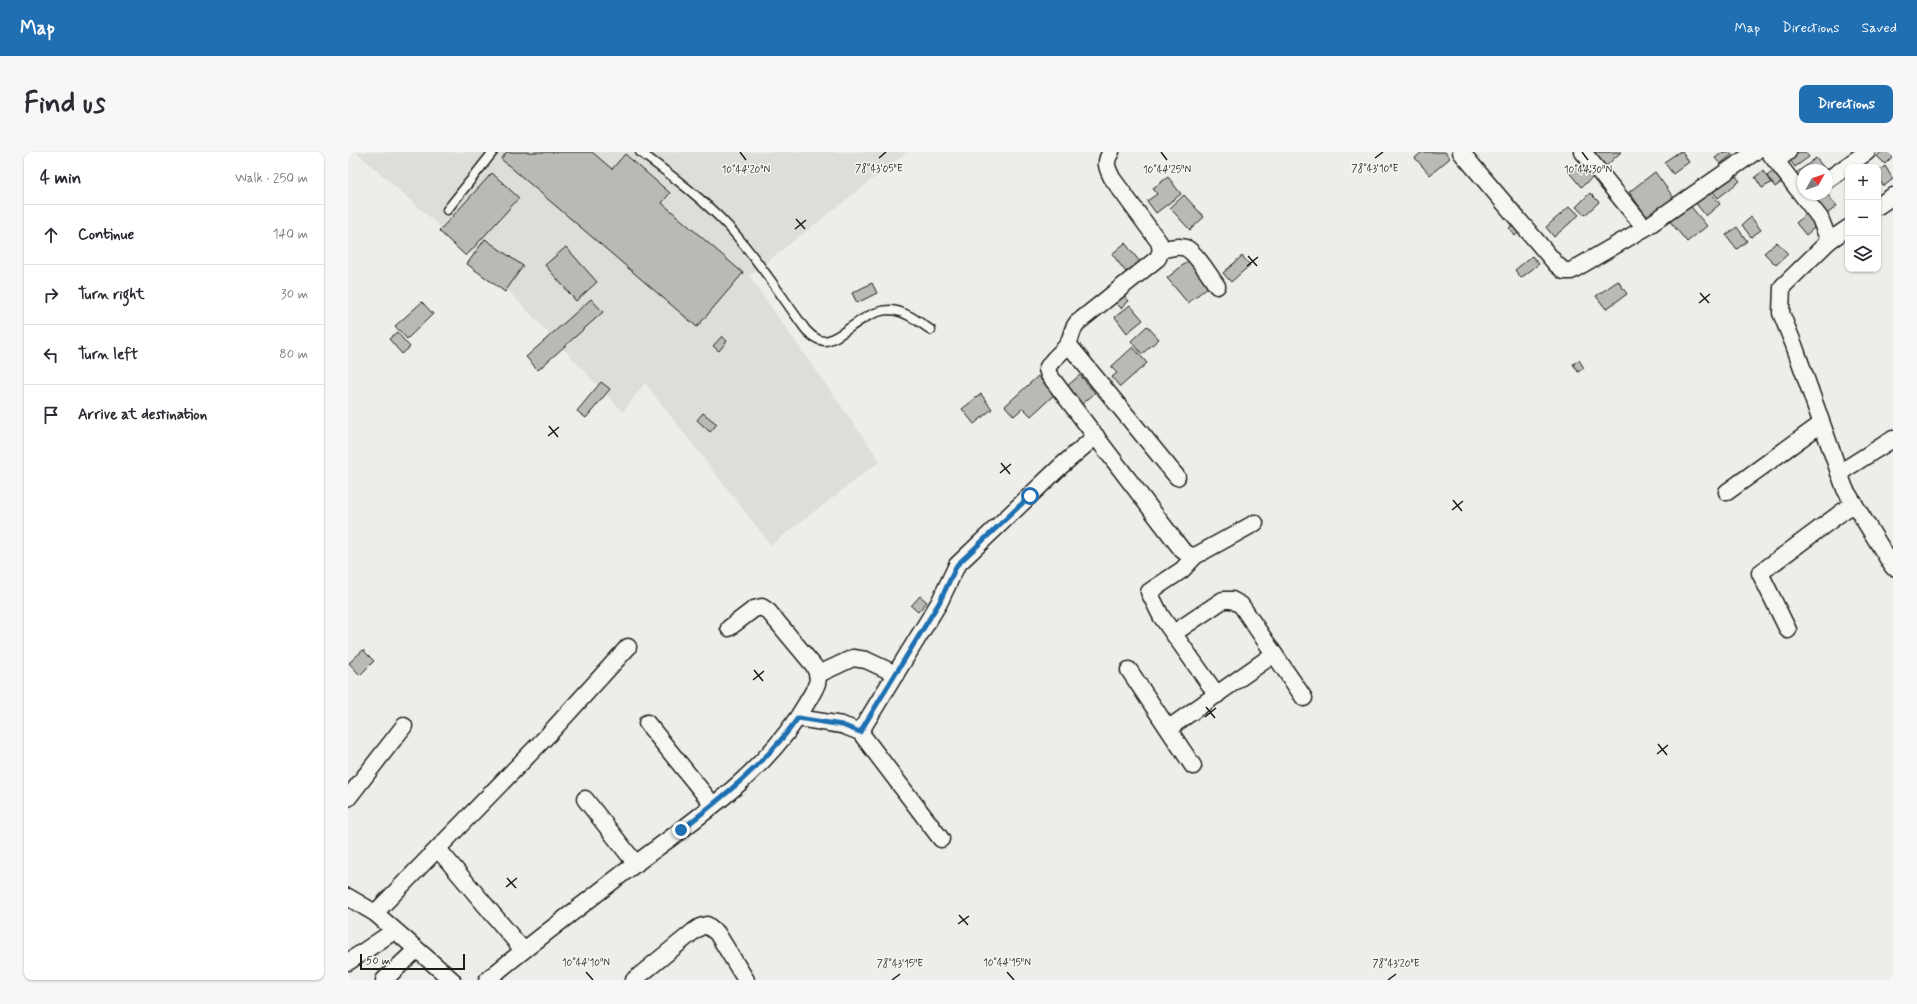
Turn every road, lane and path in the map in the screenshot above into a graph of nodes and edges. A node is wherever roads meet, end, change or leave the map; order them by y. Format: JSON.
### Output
{"nodes":[{"id":1,"x":493,"y":152,"type":"edge"},
{"id":2,"x":640,"y":152,"type":"edge"},
{"id":3,"x":1111,"y":152,"type":"edge"},
{"id":4,"x":1461,"y":152,"type":"edge"},
{"id":5,"x":1583,"y":152,"type":"edge"},
{"id":6,"x":1755,"y":152,"type":"edge"},
{"id":7,"x":1867,"y":152,"type":"edge"},
{"id":8,"x":1778,"y":155,"type":"edge"},
{"id":9,"x":1833,"y":176,"type":"edge"},
{"id":10,"x":1797,"y":183,"type":"edge"},
{"id":11,"x":1893,"y":196,"type":"edge"},
{"id":12,"x":1808,"y":200,"type":"edge"},
{"id":13,"x":1881,"y":204,"type":"edge"},
{"id":14,"x":447,"y":210,"type":"dead end"},
{"id":15,"x":1645,"y":228,"type":"junction"},
{"id":16,"x":1845,"y":230,"type":"edge"},
{"id":17,"x":1829,"y":241,"type":"junction"},
{"id":18,"x":1161,"y":250,"type":"junction"},
{"id":19,"x":1217,"y":286,"type":"dead end"},
{"id":20,"x":931,"y":330,"type":"dead end"},
{"id":21,"x":1068,"y":344,"type":"junction"},
{"id":22,"x":1821,"y":424,"type":"junction"},
{"id":23,"x":1096,"y":436,"type":"junction"},
{"id":24,"x":1893,"y":439,"type":"edge"},
{"id":25,"x":1839,"y":473,"type":"junction"},
{"id":26,"x":1177,"y":477,"type":"dead end"},
{"id":27,"x":1727,"y":492,"type":"dead end"},
{"id":28,"x":1854,"y":503,"type":"junction"},
{"id":29,"x":1254,"y":523,"type":"dead end"},
{"id":30,"x":1195,"y":556,"type":"junction"},
{"id":31,"x":1893,"y":567,"type":"edge"},
{"id":32,"x":729,"y":628,"type":"dead end"},
{"id":33,"x":1788,"y":630,"type":"dead end"},
{"id":34,"x":1174,"y":633,"type":"junction"},
{"id":35,"x":628,"y":647,"type":"dead end"},
{"id":36,"x":1274,"y":654,"type":"junction"},
{"id":37,"x":1129,"y":670,"type":"dead end"},
{"id":38,"x":819,"y":674,"type":"junction"},
{"id":39,"x":896,"y":674,"type":"junction"},
{"id":40,"x":1217,"y":695,"type":"junction"},
{"id":41,"x":1304,"y":698,"type":"dead end"},
{"id":42,"x":798,"y":718,"type":"junction"},
{"id":43,"x":647,"y":723,"type":"dead end"},
{"id":44,"x":404,"y":726,"type":"dead end"},
{"id":45,"x":1170,"y":728,"type":"junction"},
{"id":46,"x":860,"y":732,"type":"junction"},
{"id":47,"x":1193,"y":766,"type":"dead end"},
{"id":48,"x":348,"y":798,"type":"edge"},
{"id":49,"x":585,"y":799,"type":"dead end"},
{"id":50,"x":713,"y":805,"type":"junction"},
{"id":51,"x":941,"y":839,"type":"dead end"},
{"id":52,"x":438,"y":849,"type":"junction"},
{"id":53,"x":636,"y":864,"type":"junction"},
{"id":54,"x":348,"y":897,"type":"edge"},
{"id":55,"x":375,"y":913,"type":"junction"},
{"id":56,"x":394,"y":931,"type":"junction"},
{"id":57,"x":416,"y":950,"type":"junction"},
{"id":58,"x":523,"y":950,"type":"junction"},
{"id":59,"x":348,"y":962,"type":"edge"},
{"id":60,"x":384,"y":980,"type":"edge"},
{"id":61,"x":452,"y":980,"type":"edge"},
{"id":62,"x":487,"y":980,"type":"edge"},
{"id":63,"x":634,"y":980,"type":"edge"},
{"id":64,"x":746,"y":980,"type":"edge"}],
"edges":[{"from":1,"to":14,"type":"lane"},
{"from":2,"to":20,"type":"lane"},
{"from":3,"to":18,"type":"street"},
{"from":4,"to":15,"type":"street"},
{"from":5,"to":15,"type":"street"},
{"from":6,"to":15,"type":"street"},
{"from":7,"to":9,"type":"street"},
{"from":8,"to":10,"type":"street"},
{"from":11,"to":13,"type":"street"},
{"from":12,"to":17,"type":"street"},
{"from":16,"to":17,"type":"street"},
{"from":17,"to":22,"type":"street"},
{"from":18,"to":19,"type":"street"},
{"from":18,"to":21,"type":"street"},
{"from":21,"to":23,"type":"street"},
{"from":21,"to":26,"type":"street"},
{"from":22,"to":25,"type":"street"},
{"from":22,"to":27,"type":"street"},
{"from":23,"to":30,"type":"street"},
{"from":23,"to":39,"type":"street"},
{"from":24,"to":25,"type":"street"},
{"from":25,"to":28,"type":"street"},
{"from":28,"to":31,"type":"street"},
{"from":28,"to":33,"type":"street"},
{"from":29,"to":30,"type":"street"},
{"from":30,"to":34,"type":"street"},
{"from":32,"to":38,"type":"street"},
{"from":34,"to":36,"type":"street"},
{"from":34,"to":40,"type":"street"},
{"from":35,"to":52,"type":"street"},
{"from":36,"to":40,"type":"street"},
{"from":36,"to":41,"type":"street"},
{"from":37,"to":45,"type":"street"},
{"from":38,"to":39,"type":"street"},
{"from":38,"to":42,"type":"street"},
{"from":39,"to":46,"type":"street"},
{"from":40,"to":45,"type":"street"},
{"from":42,"to":46,"type":"street"},
{"from":42,"to":50,"type":"street"},
{"from":43,"to":50,"type":"street"},
{"from":44,"to":48,"type":"street"},
{"from":45,"to":47,"type":"street"},
{"from":46,"to":51,"type":"street"},
{"from":49,"to":53,"type":"street"},
{"from":50,"to":53,"type":"street"},
{"from":52,"to":55,"type":"street"},
{"from":52,"to":58,"type":"street"},
{"from":53,"to":58,"type":"street"},
{"from":54,"to":55,"type":"street"},
{"from":55,"to":56,"type":"street"},
{"from":56,"to":57,"type":"street"},
{"from":56,"to":59,"type":"street"},
{"from":57,"to":60,"type":"street"},
{"from":57,"to":61,"type":"street"},
{"from":58,"to":62,"type":"street"},
{"from":63,"to":64,"type":"street"}]}
